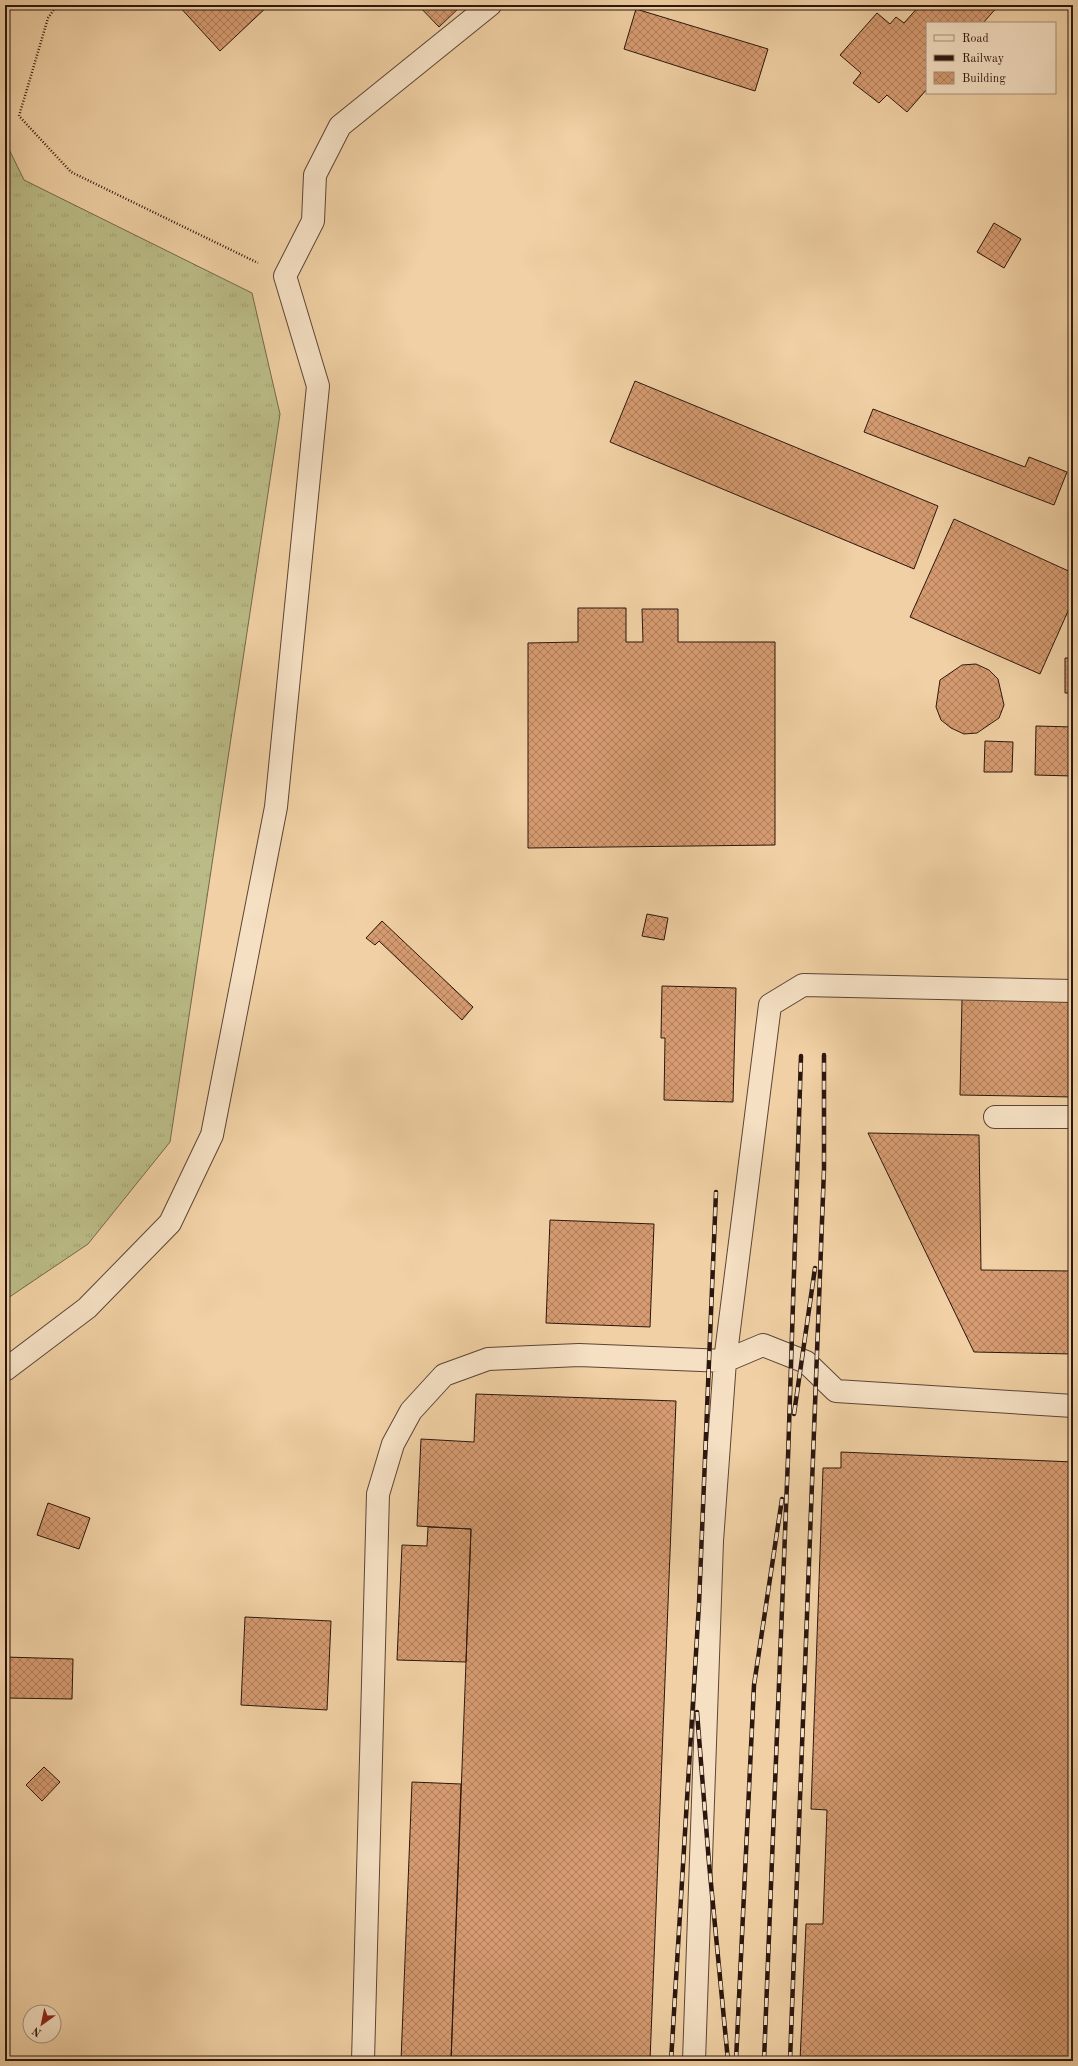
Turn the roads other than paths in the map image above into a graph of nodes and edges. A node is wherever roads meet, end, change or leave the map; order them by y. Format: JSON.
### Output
{"nodes":[{"id":1,"x":490,"y":5,"type":"edge"},
{"id":2,"x":1073,"y":991,"type":"edge"},
{"id":3,"x":996,"y":1117,"type":"dead end"},
{"id":4,"x":1073,"y":1117,"type":"edge"},
{"id":5,"x":725,"y":1361,"type":"junction"},
{"id":6,"x":5,"y":1370,"type":"edge"},
{"id":7,"x":1073,"y":1406,"type":"edge"},
{"id":8,"x":363,"y":2061,"type":"edge"},
{"id":9,"x":694,"y":2061,"type":"edge"}],
"edges":[{"from":1,"to":6,"type":"lane"},
{"from":2,"to":5,"type":"lane"},
{"from":3,"to":4,"type":"lane"},
{"from":5,"to":7,"type":"lane"},
{"from":5,"to":8,"type":"lane"},
{"from":5,"to":9,"type":"lane"}]}
